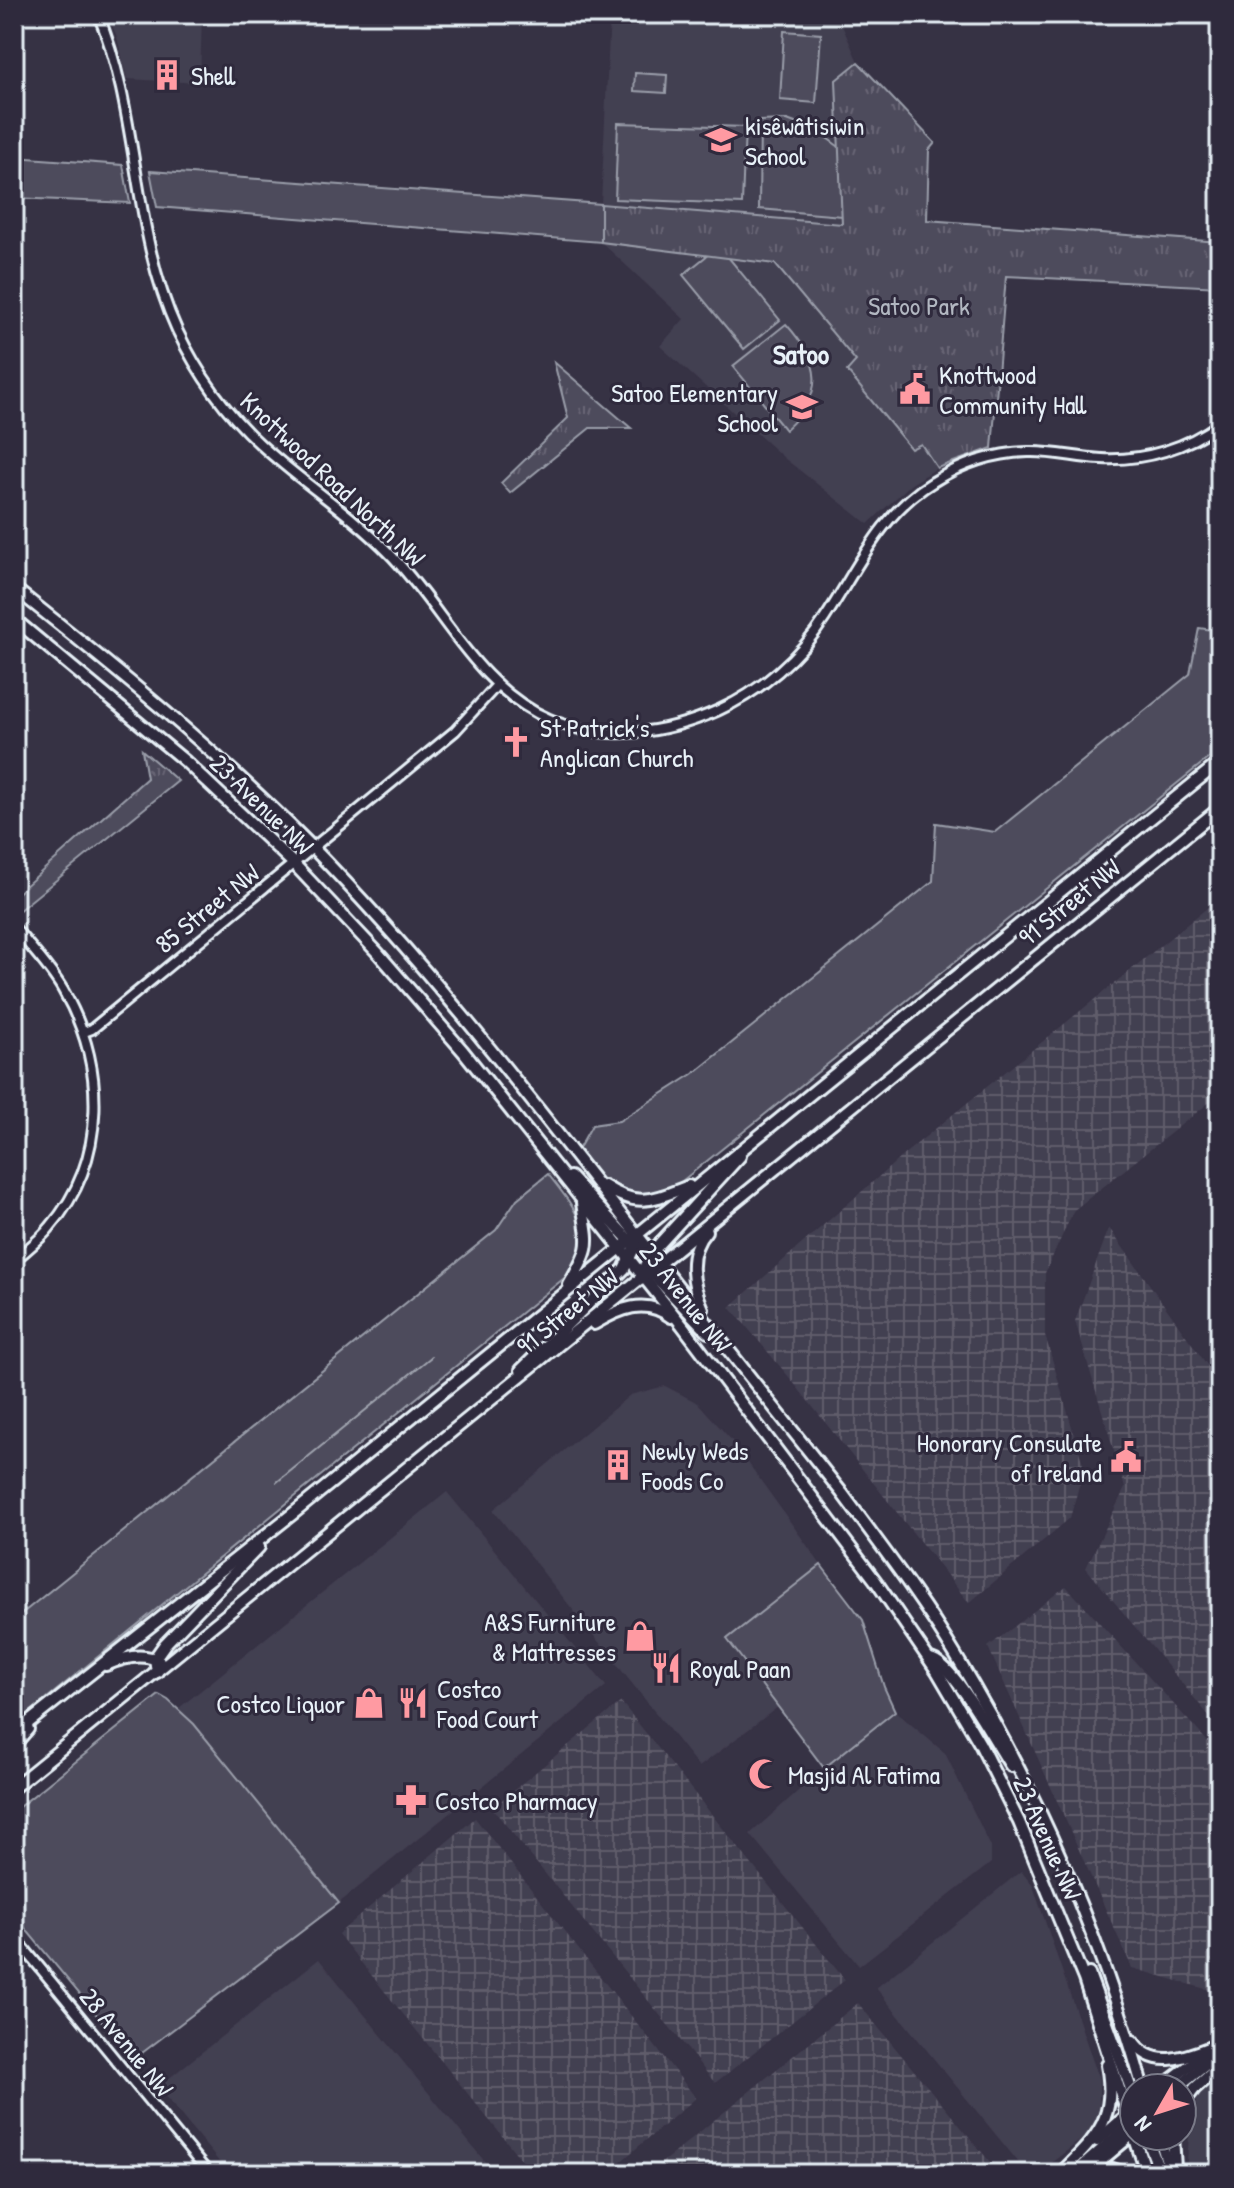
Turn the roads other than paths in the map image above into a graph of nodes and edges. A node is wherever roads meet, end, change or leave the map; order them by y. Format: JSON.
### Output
{"nodes":[{"id":1,"x":98,"y":14,"type":"edge"},
{"id":2,"x":1220,"y":423,"type":"edge"},
{"id":3,"x":14,"y":588,"type":"edge"},
{"id":4,"x":14,"y":619,"type":"edge"},
{"id":5,"x":497,"y":685,"type":"junction"},
{"id":6,"x":1220,"y":762,"type":"edge"},
{"id":7,"x":1220,"y":808,"type":"edge"},
{"id":8,"x":312,"y":848,"type":"junction"},
{"id":9,"x":293,"y":863,"type":"junction"},
{"id":10,"x":14,"y":927,"type":"edge"},
{"id":11,"x":84,"y":1032,"type":"junction"},
{"id":12,"x":778,"y":1118,"type":"junction"},
{"id":13,"x":519,"y":1123,"type":"junction"},
{"id":14,"x":596,"y":1181,"type":"junction"},
{"id":15,"x":699,"y":1182,"type":"junction"},
{"id":16,"x":581,"y":1201,"type":"junction"},
{"id":17,"x":721,"y":1214,"type":"junction"},
{"id":18,"x":632,"y":1247,"type":"junction"},
{"id":19,"x":619,"y":1248,"type":"junction"},
{"id":20,"x":14,"y":1261,"type":"edge"},
{"id":21,"x":661,"y":1263,"type":"junction"},
{"id":22,"x":648,"y":1265,"type":"junction"},
{"id":23,"x":564,"y":1293,"type":"junction"},
{"id":24,"x":682,"y":1325,"type":"junction"},
{"id":25,"x":710,"y":1326,"type":"junction"},
{"id":26,"x":562,"y":1344,"type":"junction"},
{"id":27,"x":758,"y":1386,"type":"junction"},
{"id":28,"x":495,"y":1398,"type":"junction"},
{"id":29,"x":295,"y":1512,"type":"junction"},
{"id":30,"x":155,"y":1658,"type":"junction"},
{"id":31,"x":930,"y":1659,"type":"junction"},
{"id":32,"x":161,"y":1669,"type":"junction"},
{"id":33,"x":72,"y":1687,"type":"junction"},
{"id":34,"x":42,"y":1713,"type":"junction"},
{"id":35,"x":14,"y":1734,"type":"edge"},
{"id":36,"x":14,"y":1745,"type":"edge"},
{"id":37,"x":14,"y":1787,"type":"edge"},
{"id":38,"x":1031,"y":1793,"type":"junction"},
{"id":39,"x":14,"y":1936,"type":"edge"},
{"id":40,"x":1072,"y":1944,"type":"junction"},
{"id":41,"x":1127,"y":2033,"type":"junction"},
{"id":42,"x":1219,"y":2047,"type":"edge"},
{"id":43,"x":1220,"y":2066,"type":"edge"},
{"id":44,"x":1125,"y":2072,"type":"edge"},
{"id":45,"x":1138,"y":2072,"type":"edge"},
{"id":46,"x":1183,"y":2072,"type":"edge"},
{"id":47,"x":1193,"y":2072,"type":"edge"},
{"id":48,"x":1118,"y":2080,"type":"edge"},
{"id":49,"x":1198,"y":2083,"type":"edge"},
{"id":50,"x":1198,"y":2085,"type":"edge"},
{"id":51,"x":1118,"y":2136,"type":"edge"},
{"id":52,"x":1118,"y":2141,"type":"edge"},
{"id":53,"x":1141,"y":2152,"type":"edge"},
{"id":54,"x":1152,"y":2152,"type":"edge"},
{"id":55,"x":1165,"y":2152,"type":"edge"},
{"id":56,"x":1173,"y":2152,"type":"edge"},
{"id":57,"x":1066,"y":2173,"type":"edge"},
{"id":58,"x":209,"y":2174,"type":"edge"},
{"id":59,"x":1087,"y":2174,"type":"edge"},
{"id":60,"x":1128,"y":2174,"type":"edge"},
{"id":61,"x":1147,"y":2174,"type":"edge"},
{"id":62,"x":1161,"y":2174,"type":"edge"},
{"id":63,"x":1174,"y":2174,"type":"edge"}],
"edges":[{"from":1,"to":5,"type":"street","name":"Knottwood Road North NW"},
{"from":2,"to":5,"type":"street","name":"Knottwood Road North NW"},
{"from":3,"to":8,"type":"main road","name":"23 Avenue NW"},
{"from":4,"to":9,"type":"main road","name":"23 Avenue NW"},
{"from":5,"to":8,"type":"street","name":"85 Street NW"},
{"from":6,"to":12,"type":"main road","name":"91 Street NW"},
{"from":7,"to":17,"type":"main road","name":"91 Street NW"},
{"from":8,"to":9,"type":"street","name":"85 Street NW"},
{"from":8,"to":14,"type":"main road","name":"23 Avenue NW"},
{"from":9,"to":11,"type":"street","name":"85 Street NW"},
{"from":9,"to":13,"type":"main road","name":"23 Avenue NW"},
{"from":10,"to":11,"type":"street"},
{"from":11,"to":20,"type":"street"},
{"from":12,"to":15,"type":"main road","name":"91 Street NW"},
{"from":12,"to":22,"type":"main road","name":"91 Street NW"},
{"from":13,"to":16,"type":"main road","name":"23 Avenue NW"},
{"from":13,"to":18,"type":"main road"},
{"from":14,"to":15,"type":"main road"},
{"from":14,"to":18,"type":"main road","name":"23 Avenue NW"},
{"from":15,"to":18,"type":"main road","name":"91 Street NW"},
{"from":16,"to":19,"type":"main road","name":"23 Avenue NW"},
{"from":16,"to":23,"type":"main road"},
{"from":17,"to":21,"type":"main road","name":"91 Street NW"},
{"from":17,"to":25,"type":"main road"},
{"from":18,"to":19,"type":"main road"},
{"from":18,"to":22,"type":"main road"},
{"from":18,"to":22,"type":"main road","name":"23 Avenue NW"},
{"from":18,"to":28,"type":"main road","name":"91 Street NW"},
{"from":19,"to":23,"type":"main road","name":"91 Street NW"},
{"from":21,"to":22,"type":"main road","name":"23 Avenue NW"},
{"from":21,"to":25,"type":"main road","name":"23 Avenue NW"},
{"from":22,"to":24,"type":"main road","name":"23 Avenue NW"},
{"from":22,"to":26,"type":"main road","name":"91 Street NW"},
{"from":22,"to":27,"type":"main road"},
{"from":23,"to":29,"type":"main road","name":"91 Street NW"},
{"from":24,"to":26,"type":"main road"},
{"from":24,"to":31,"type":"main road","name":"23 Avenue NW"},
{"from":25,"to":27,"type":"main road","name":"23 Avenue NW"},
{"from":26,"to":28,"type":"main road","name":"91 Street NW"},
{"from":27,"to":38,"type":"main road","name":"23 Avenue NW"},
{"from":28,"to":32,"type":"main road","name":"91 Street NW"},
{"from":29,"to":30,"type":"main road"},
{"from":29,"to":33,"type":"main road","name":"91 Street NW"},
{"from":30,"to":32,"type":"main road"},
{"from":30,"to":33,"type":"main road"},
{"from":31,"to":38,"type":"main road"},
{"from":31,"to":40,"type":"main road","name":"23 Avenue NW"},
{"from":32,"to":37,"type":"main road","name":"91 Street NW"},
{"from":33,"to":34,"type":"main road","name":"91 Street NW"},
{"from":34,"to":35,"type":"main road","name":"91 Street NW"},
{"from":34,"to":36,"type":"main road"},
{"from":38,"to":41,"type":"main road","name":"23 Avenue NW"},
{"from":39,"to":58,"type":"street","name":"28 Avenue NW"},
{"from":40,"to":44,"type":"main road"},
{"from":40,"to":48,"type":"main road","name":"23 Avenue NW"},
{"from":40,"to":57,"type":"main road"},
{"from":41,"to":42,"type":"main road"},
{"from":41,"to":45,"type":"main road","name":"23 Avenue NW"},
{"from":42,"to":46,"type":"main road"},
{"from":42,"to":47,"type":"main road"},
{"from":43,"to":49,"type":"main road"},
{"from":43,"to":50,"type":"main road"},
{"from":51,"to":57,"type":"main road"},
{"from":52,"to":59,"type":"main road"},
{"from":53,"to":61,"type":"main road","name":"23 Avenue NW"},
{"from":54,"to":62,"type":"main road"},
{"from":55,"to":63,"type":"main road"},
{"from":56,"to":63,"type":"main road"},
{"from":59,"to":60,"type":"main road"}]}
